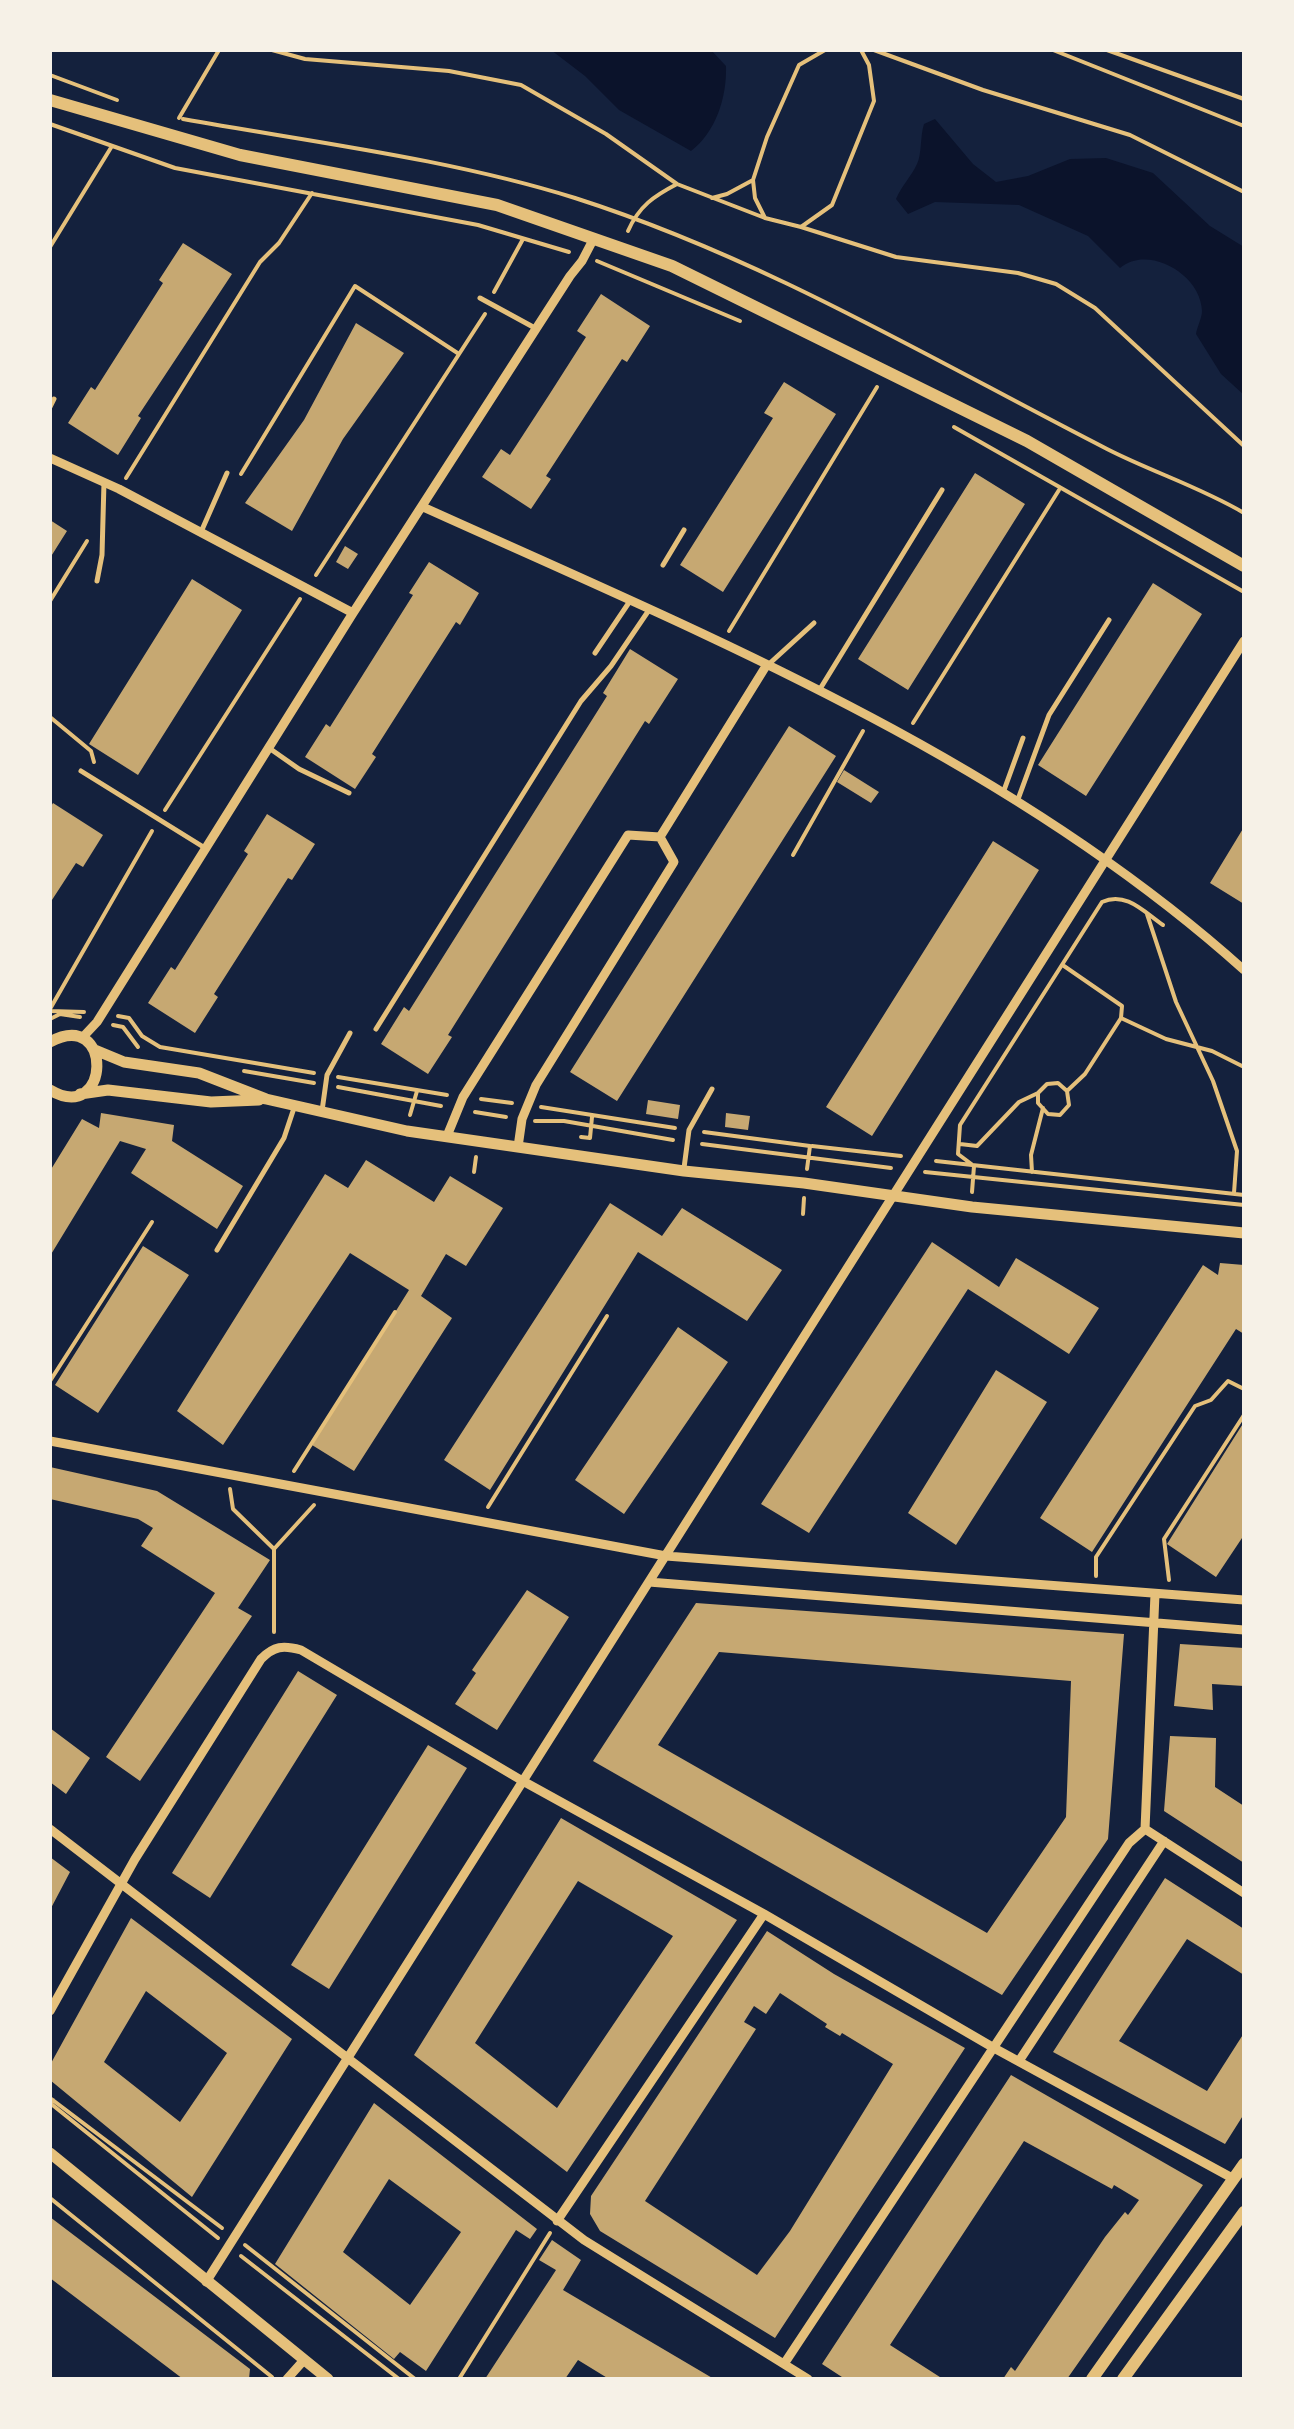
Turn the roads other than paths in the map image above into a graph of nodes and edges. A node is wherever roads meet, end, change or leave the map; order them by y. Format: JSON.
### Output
{"nodes":[{"id":1,"x":50,"y":100,"type":"edge"},
{"id":2,"x":594,"y":238,"type":"junction"},
{"id":3,"x":480,"y":298,"type":"dead end"},
{"id":4,"x":538,"y":330,"type":"junction"},
{"id":5,"x":54,"y":399,"type":"dead end"},
{"id":6,"x":50,"y":406,"type":"edge"},
{"id":7,"x":50,"y":458,"type":"edge"},
{"id":8,"x":227,"y":473,"type":"dead end"},
{"id":9,"x":104,"y":482,"type":"junction"},
{"id":10,"x":942,"y":490,"type":"dead end"},
{"id":11,"x":423,"y":507,"type":"junction"},
{"id":12,"x":684,"y":530,"type":"dead end"},
{"id":13,"x":200,"y":532,"type":"junction"},
{"id":14,"x":663,"y":565,"type":"dead end"},
{"id":15,"x":1244,"y":566,"type":"edge"},
{"id":16,"x":97,"y":581,"type":"dead end"},
{"id":17,"x":630,"y":601,"type":"junction"},
{"id":18,"x":649,"y":610,"type":"junction"},
{"id":19,"x":352,"y":614,"type":"junction"},
{"id":20,"x":1109,"y":620,"type":"dead end"},
{"id":21,"x":814,"y":622,"type":"dead end"},
{"id":22,"x":1244,"y":641,"type":"edge"},
{"id":23,"x":595,"y":654,"type":"dead end"},
{"id":24,"x":766,"y":666,"type":"junction"},
{"id":25,"x":818,"y":692,"type":"junction"},
{"id":26,"x":1023,"y":738,"type":"dead end"},
{"id":27,"x":268,"y":748,"type":"junction"},
{"id":28,"x":81,"y":771,"type":"dead end"},
{"id":29,"x":349,"y":793,"type":"dead end"},
{"id":30,"x":1003,"y":793,"type":"junction"},
{"id":31,"x":1017,"y":802,"type":"junction"},
{"id":32,"x":660,"y":837,"type":"junction"},
{"id":33,"x":206,"y":848,"type":"junction"},
{"id":34,"x":1107,"y":858,"type":"junction"},
{"id":35,"x":1244,"y":970,"type":"edge"},
{"id":36,"x":376,"y":1028,"type":"dead end"},
{"id":37,"x":350,"y":1033,"type":"dead end"},
{"id":38,"x":54,"y":1038,"type":"edge"},
{"id":39,"x":82,"y":1038,"type":"junction"},
{"id":40,"x":94,"y":1050,"type":"junction"},
{"id":41,"x":712,"y":1089,"type":"dead end"},
{"id":42,"x":51,"y":1094,"type":"edge"},
{"id":43,"x":80,"y":1094,"type":"junction"},
{"id":44,"x":266,"y":1099,"type":"junction"},
{"id":45,"x":295,"y":1105,"type":"junction"},
{"id":46,"x":322,"y":1111,"type":"junction"},
{"id":47,"x":447,"y":1136,"type":"junction"},
{"id":48,"x":518,"y":1146,"type":"junction"},
{"id":49,"x":684,"y":1171,"type":"junction"},
{"id":50,"x":894,"y":1197,"type":"junction"},
{"id":51,"x":1244,"y":1233,"type":"edge"},
{"id":52,"x":217,"y":1250,"type":"dead end"},
{"id":53,"x":50,"y":1441,"type":"edge"},
{"id":54,"x":666,"y":1556,"type":"junction"},
{"id":55,"x":649,"y":1582,"type":"junction"},
{"id":56,"x":1155,"y":1594,"type":"junction"},
{"id":57,"x":1244,"y":1600,"type":"edge"},
{"id":58,"x":1154,"y":1624,"type":"junction"},
{"id":59,"x":1244,"y":1630,"type":"edge"},
{"id":60,"x":521,"y":1780,"type":"junction"},
{"id":61,"x":1145,"y":1828,"type":"junction"},
{"id":62,"x":50,"y":1829,"type":"edge"},
{"id":63,"x":1164,"y":1841,"type":"junction"},
{"id":64,"x":121,"y":1883,"type":"junction"},
{"id":65,"x":1244,"y":1894,"type":"edge"},
{"id":66,"x":764,"y":1914,"type":"junction"},
{"id":67,"x":50,"y":2011,"type":"edge"},
{"id":68,"x":994,"y":2048,"type":"junction"},
{"id":69,"x":348,"y":2058,"type":"junction"},
{"id":70,"x":1019,"y":2062,"type":"junction"},
{"id":71,"x":50,"y":2153,"type":"edge"},
{"id":72,"x":1244,"y":2164,"type":"edge"},
{"id":73,"x":1234,"y":2179,"type":"junction"},
{"id":74,"x":1244,"y":2212,"type":"edge"},
{"id":75,"x":557,"y":2221,"type":"junction"},
{"id":76,"x":206,"y":2282,"type":"junction"},
{"id":77,"x":304,"y":2360,"type":"junction"},
{"id":78,"x":784,"y":2364,"type":"junction"},
{"id":79,"x":287,"y":2379,"type":"edge"},
{"id":80,"x":328,"y":2379,"type":"edge"},
{"id":81,"x":808,"y":2379,"type":"edge"},
{"id":82,"x":1092,"y":2379,"type":"edge"},
{"id":83,"x":1123,"y":2379,"type":"edge"}],
"edges":[{"from":1,"to":2,"type":"main road"},
{"from":2,"to":4,"type":"street"},
{"from":2,"to":15,"type":"main road"},
{"from":3,"to":4,"type":"lane"},
{"from":4,"to":11,"type":"street"},
{"from":5,"to":6,"type":"lane"},
{"from":7,"to":9,"type":"street"},
{"from":8,"to":13,"type":"lane"},
{"from":9,"to":13,"type":"street"},
{"from":9,"to":16,"type":"lane"},
{"from":10,"to":25,"type":"lane"},
{"from":11,"to":17,"type":"street"},
{"from":11,"to":19,"type":"street"},
{"from":12,"to":14,"type":"lane"},
{"from":13,"to":19,"type":"street"},
{"from":17,"to":18,"type":"street"},
{"from":17,"to":23,"type":"lane"},
{"from":18,"to":24,"type":"street"},
{"from":18,"to":36,"type":"lane"},
{"from":19,"to":27,"type":"street"},
{"from":20,"to":31,"type":"lane"},
{"from":21,"to":24,"type":"lane"},
{"from":22,"to":34,"type":"street"},
{"from":24,"to":25,"type":"street"},
{"from":24,"to":32,"type":"street"},
{"from":25,"to":30,"type":"street"},
{"from":26,"to":30,"type":"lane"},
{"from":27,"to":29,"type":"lane"},
{"from":27,"to":33,"type":"street"},
{"from":28,"to":33,"type":"lane"},
{"from":30,"to":31,"type":"street"},
{"from":31,"to":34,"type":"street"},
{"from":32,"to":47,"type":"street"},
{"from":32,"to":48,"type":"street"},
{"from":33,"to":39,"type":"street"},
{"from":34,"to":35,"type":"street"},
{"from":34,"to":50,"type":"street"},
{"from":37,"to":46,"type":"lane"},
{"from":38,"to":39,"type":"street"},
{"from":39,"to":40,"type":"street"},
{"from":40,"to":43,"type":"street"},
{"from":40,"to":44,"type":"street"},
{"from":41,"to":49,"type":"lane"},
{"from":42,"to":43,"type":"street"},
{"from":43,"to":44,"type":"street"},
{"from":44,"to":45,"type":"street"},
{"from":45,"to":46,"type":"street"},
{"from":45,"to":52,"type":"lane"},
{"from":46,"to":47,"type":"street"},
{"from":47,"to":48,"type":"street"},
{"from":48,"to":49,"type":"street"},
{"from":49,"to":50,"type":"street"},
{"from":50,"to":51,"type":"street"},
{"from":50,"to":54,"type":"street"},
{"from":53,"to":54,"type":"street"},
{"from":54,"to":55,"type":"street"},
{"from":54,"to":56,"type":"street"},
{"from":55,"to":58,"type":"street"},
{"from":55,"to":60,"type":"street"},
{"from":56,"to":57,"type":"street"},
{"from":56,"to":58,"type":"street"},
{"from":58,"to":59,"type":"street"},
{"from":58,"to":61,"type":"street"},
{"from":60,"to":64,"type":"street"},
{"from":60,"to":66,"type":"street"},
{"from":60,"to":69,"type":"street"},
{"from":61,"to":63,"type":"street"},
{"from":61,"to":68,"type":"street"},
{"from":62,"to":64,"type":"street"},
{"from":63,"to":65,"type":"street"},
{"from":63,"to":70,"type":"street"},
{"from":64,"to":67,"type":"street"},
{"from":64,"to":69,"type":"street"},
{"from":66,"to":68,"type":"street"},
{"from":66,"to":75,"type":"street"},
{"from":68,"to":70,"type":"street"},
{"from":68,"to":78,"type":"street"},
{"from":69,"to":75,"type":"street"},
{"from":69,"to":76,"type":"street"},
{"from":70,"to":73,"type":"street"},
{"from":71,"to":76,"type":"street"},
{"from":72,"to":73,"type":"main road"},
{"from":73,"to":82,"type":"main road"},
{"from":74,"to":83,"type":"main road"},
{"from":75,"to":78,"type":"street"},
{"from":76,"to":77,"type":"street"},
{"from":77,"to":79,"type":"street"},
{"from":77,"to":80,"type":"street"},
{"from":78,"to":81,"type":"street"}]}
